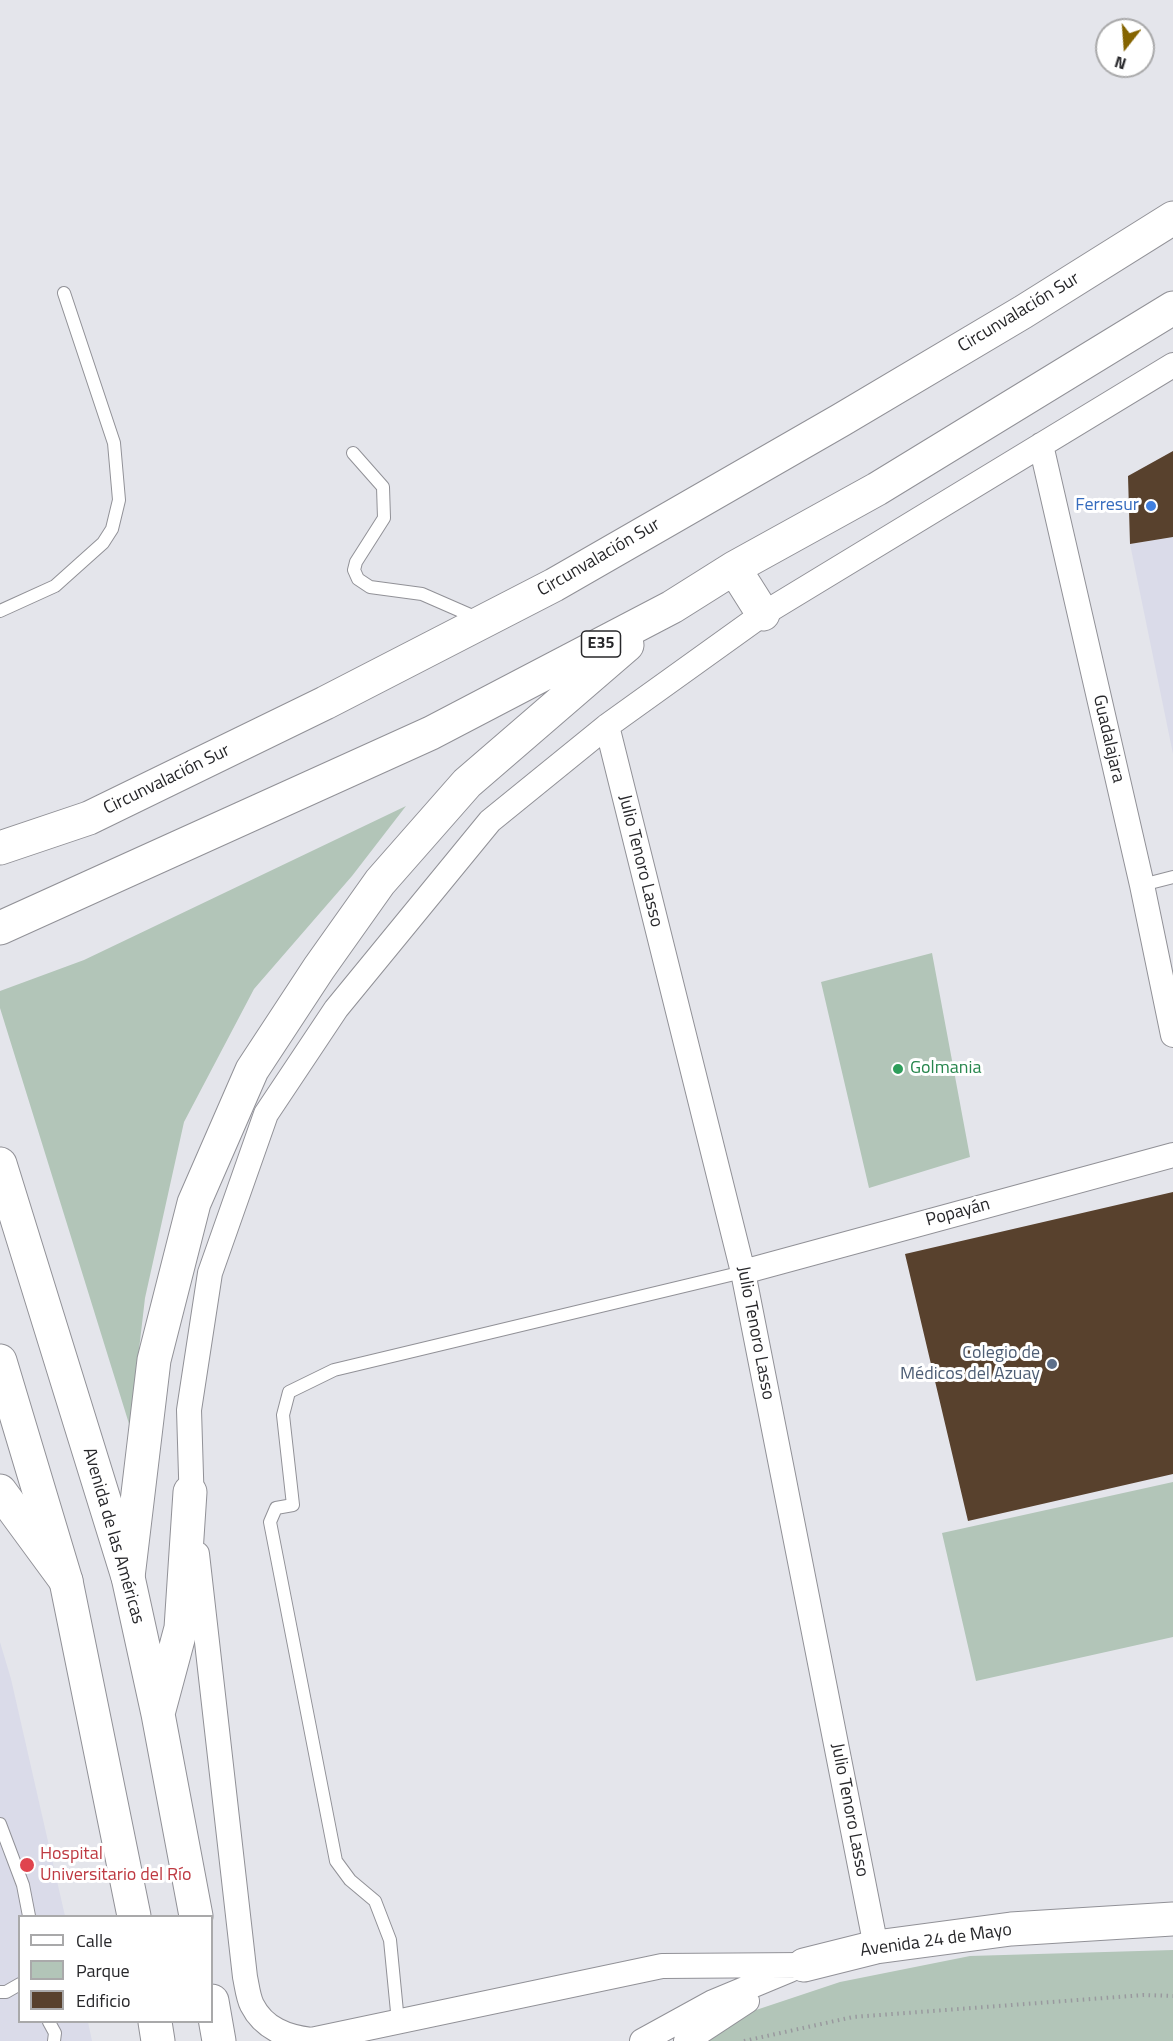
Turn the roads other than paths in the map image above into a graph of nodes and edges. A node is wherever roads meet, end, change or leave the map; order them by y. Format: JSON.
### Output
{"nodes":[{"id":1,"x":1173,"y":218,"type":"edge"},
{"id":2,"x":64,"y":293,"type":"dead end"},
{"id":3,"x":1173,"y":308,"type":"edge"},
{"id":4,"x":1173,"y":365,"type":"edge"},
{"id":5,"x":1041,"y":445,"type":"junction"},
{"id":6,"x":353,"y":453,"type":"dead end"},
{"id":7,"x":734,"y":568,"type":"junction"},
{"id":8,"x":672,"y":607,"type":"junction"},
{"id":9,"x":0,"y":611,"type":"edge"},
{"id":10,"x":763,"y":614,"type":"junction"},
{"id":11,"x":484,"y":621,"type":"junction"},
{"id":12,"x":607,"y":726,"type":"junction"},
{"id":13,"x":0,"y":849,"type":"edge"},
{"id":14,"x":1173,"y":877,"type":"edge"},
{"id":15,"x":1142,"y":885,"type":"junction"},
{"id":16,"x":0,"y":928,"type":"edge"},
{"id":17,"x":1166,"y":970,"type":"edge"},
{"id":18,"x":1173,"y":1035,"type":"edge"},
{"id":19,"x":1173,"y":1155,"type":"edge"},
{"id":20,"x":0,"y":1164,"type":"edge"},
{"id":21,"x":743,"y":1272,"type":"junction"},
{"id":22,"x":0,"y":1361,"type":"edge"},
{"id":23,"x":0,"y":1491,"type":"edge"},
{"id":24,"x":190,"y":1492,"type":"junction"},
{"id":25,"x":128,"y":1577,"type":"junction"},
{"id":26,"x":66,"y":1581,"type":"junction"},
{"id":27,"x":158,"y":1714,"type":"junction"},
{"id":28,"x":0,"y":1824,"type":"edge"},
{"id":29,"x":29,"y":1915,"type":"edge"},
{"id":30,"x":134,"y":1915,"type":"edge"},
{"id":31,"x":196,"y":1915,"type":"edge"},
{"id":32,"x":1173,"y":1919,"type":"edge"},
{"id":33,"x":876,"y":1947,"type":"junction"},
{"id":34,"x":804,"y":1965,"type":"junction"},
{"id":35,"x":18,"y":1985,"type":"edge"},
{"id":36,"x":0,"y":1992,"type":"edge"},
{"id":37,"x":213,"y":2007,"type":"edge"},
{"id":38,"x":398,"y":2022,"type":"junction"},
{"id":39,"x":50,"y":2023,"type":"edge"},
{"id":40,"x":54,"y":2041,"type":"edge"},
{"id":41,"x":219,"y":2041,"type":"edge"},
{"id":42,"x":642,"y":2041,"type":"edge"},
{"id":43,"x":686,"y":2041,"type":"edge"}],
"edges":[{"from":1,"to":11,"type":"main road","name":"Circunvalación Sur"},
{"from":2,"to":9,"type":"lane"},
{"from":3,"to":7,"type":"main road","number":"E35"},
{"from":4,"to":5,"type":"street"},
{"from":5,"to":10,"type":"street"},
{"from":5,"to":15,"type":"street","name":"Guadalajara"},
{"from":6,"to":11,"type":"lane"},
{"from":7,"to":8,"type":"main road","number":"E35"},
{"from":7,"to":10,"type":"main road"},
{"from":8,"to":16,"type":"main road","number":"E35"},
{"from":8,"to":25,"type":"main road"},
{"from":10,"to":12,"type":"street"},
{"from":11,"to":13,"type":"main road","name":"Circunvalación Sur"},
{"from":12,"to":21,"type":"street","name":"Julio Tenoro Lasso"},
{"from":12,"to":24,"type":"street"},
{"from":14,"to":15,"type":"lane"},
{"from":15,"to":17,"type":"street","name":"Guadalajara"},
{"from":17,"to":18,"type":"street","name":"Guadalajara"},
{"from":19,"to":21,"type":"street","name":"Popayán"},
{"from":20,"to":25,"type":"main road","name":"Avenida de las Américas"},
{"from":21,"to":33,"type":"street","name":"Julio Tenoro Lasso"},
{"from":21,"to":38,"type":"lane"},
{"from":22,"to":26,"type":"main road"},
{"from":23,"to":26,"type":"main road"},
{"from":24,"to":27,"type":"main road"},
{"from":24,"to":38,"type":"street"},
{"from":25,"to":27,"type":"main road","name":"Avenida de las Américas"},
{"from":26,"to":30,"type":"main road"},
{"from":27,"to":31,"type":"main road","name":"Avenida de las Américas"},
{"from":28,"to":29,"type":"lane"},
{"from":32,"to":33,"type":"main road","name":"Avenida 24 de Mayo"},
{"from":33,"to":34,"type":"main road","name":"Avenida 24 de Mayo"},
{"from":34,"to":38,"type":"street"},
{"from":34,"to":42,"type":"street"},
{"from":34,"to":43,"type":"street","name":"Avenida 24 de Mayo"},
{"from":35,"to":36,"type":"lane"},
{"from":37,"to":41,"type":"main road"},
{"from":39,"to":40,"type":"lane"}]}
